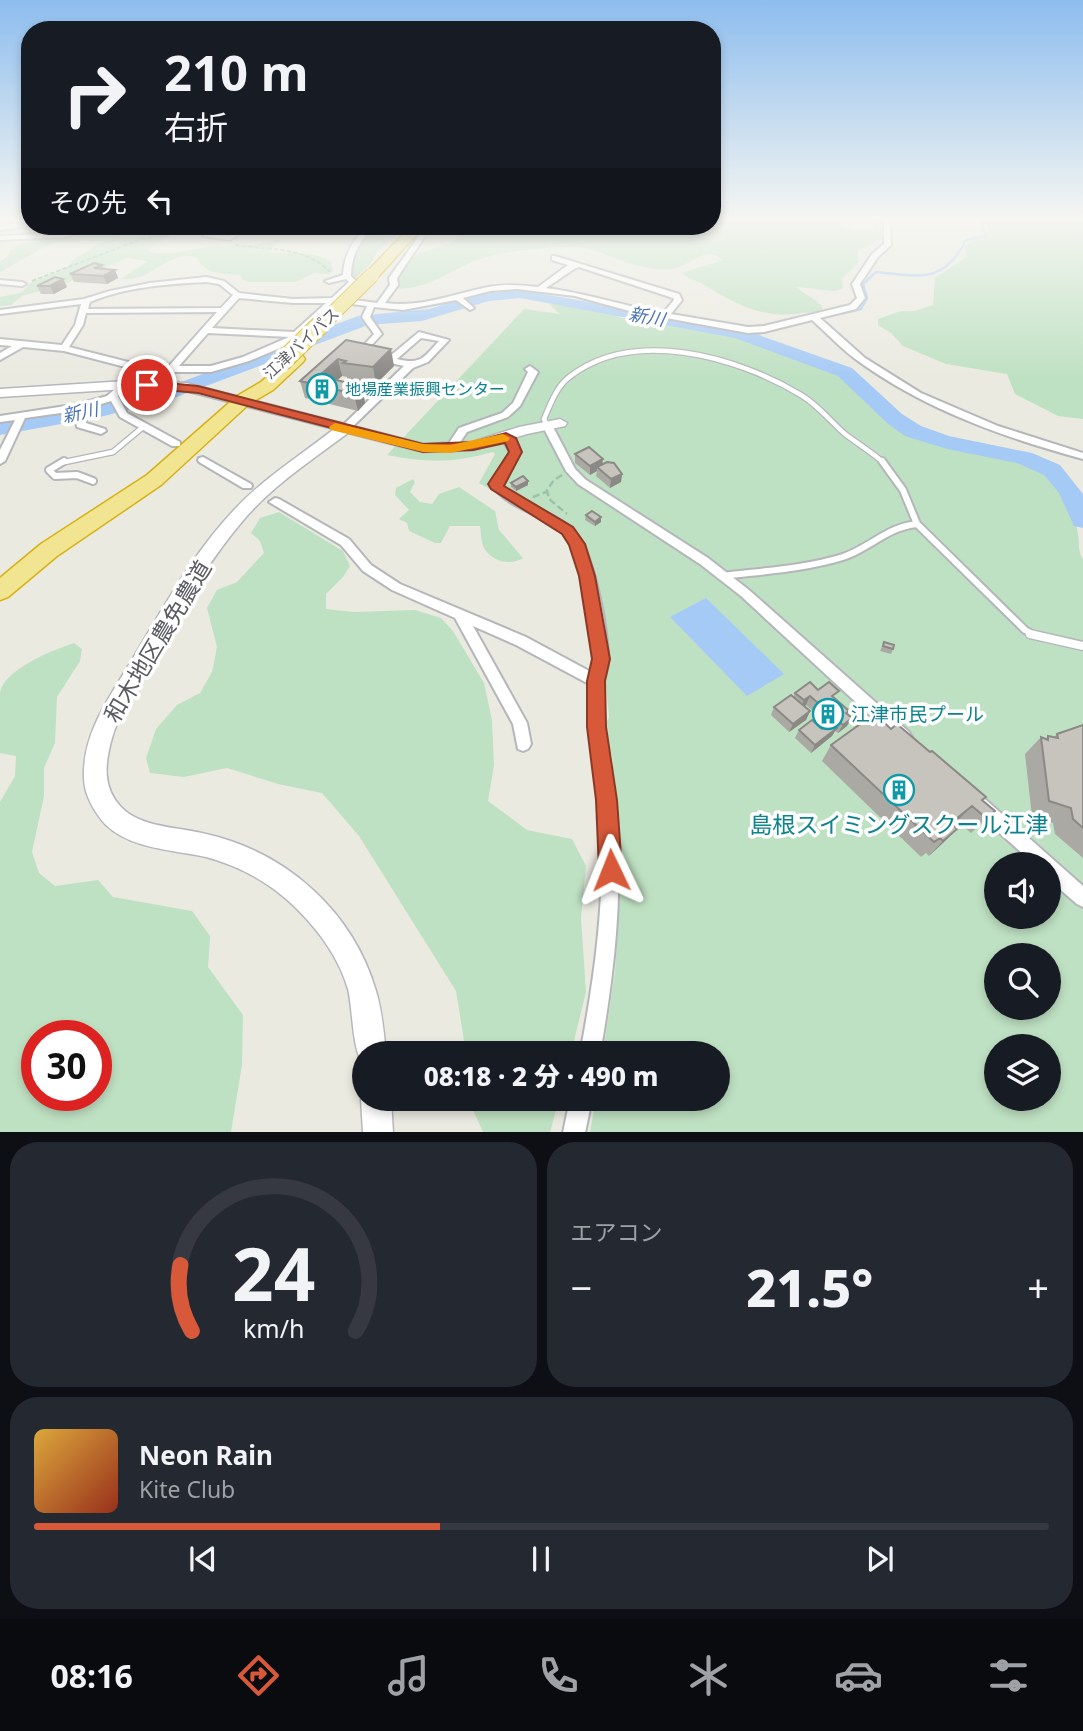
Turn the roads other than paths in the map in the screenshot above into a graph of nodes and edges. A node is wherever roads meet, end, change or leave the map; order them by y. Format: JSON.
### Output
{"nodes":[{"id":1,"x":347,"y":272,"type":"edge"},
{"id":2,"x":381,"y":272,"type":"edge"},
{"id":3,"x":397,"y":272,"type":"edge"},
{"id":4,"x":564,"y":272,"type":"edge"},
{"id":5,"x":596,"y":272,"type":"edge"},
{"id":6,"x":864,"y":272,"type":"edge"},
{"id":7,"x":347,"y":276,"type":"junction"},
{"id":8,"x":333,"y":280,"type":"road end"},
{"id":9,"x":0,"y":282,"type":"edge"},
{"id":10,"x":22,"y":284,"type":"road end"},
{"id":11,"x":540,"y":289,"type":"junction"},
{"id":12,"x":237,"y":295,"type":"junction"},
{"id":13,"x":335,"y":300,"type":"junction"},
{"id":14,"x":86,"y":301,"type":"junction"},
{"id":15,"x":375,"y":306,"type":"junction"},
{"id":16,"x":223,"y":310,"type":"junction"},
{"id":17,"x":84,"y":311,"type":"junction"},
{"id":18,"x":0,"y":312,"type":"edge"},
{"id":19,"x":666,"y":315,"type":"junction"},
{"id":20,"x":813,"y":316,"type":"junction"},
{"id":21,"x":205,"y":330,"type":"junction"},
{"id":22,"x":297,"y":335,"type":"junction"},
{"id":23,"x":0,"y":342,"type":"edge"},
{"id":24,"x":21,"y":344,"type":"junction"},
{"id":25,"x":64,"y":348,"type":"junction"},
{"id":26,"x":0,"y":357,"type":"edge"},
{"id":27,"x":391,"y":360,"type":"junction"},
{"id":28,"x":410,"y":365,"type":"junction"},
{"id":29,"x":144,"y":369,"type":"junction"},
{"id":30,"x":530,"y":369,"type":"dead end"},
{"id":31,"x":171,"y":370,"type":"junction"},
{"id":32,"x":126,"y":385,"type":"junction"},
{"id":33,"x":0,"y":393,"type":"edge"},
{"id":34,"x":243,"y":400,"type":"junction"},
{"id":35,"x":116,"y":402,"type":"junction"},
{"id":36,"x":80,"y":412,"type":"junction"},
{"id":37,"x":20,"y":418,"type":"junction"},
{"id":38,"x":0,"y":419,"type":"edge"},
{"id":39,"x":554,"y":424,"type":"junction"},
{"id":40,"x":143,"y":427,"type":"junction"},
{"id":41,"x":344,"y":429,"type":"junction"},
{"id":42,"x":101,"y":431,"type":"dead end"},
{"id":43,"x":506,"y":437,"type":"junction"},
{"id":44,"x":176,"y":444,"type":"dead end"},
{"id":45,"x":450,"y":449,"type":"junction"},
{"id":46,"x":1083,"y":456,"type":"edge"},
{"id":47,"x":203,"y":460,"type":"dead end"},
{"id":48,"x":0,"y":461,"type":"edge"},
{"id":49,"x":93,"y":481,"type":"dead end"},
{"id":50,"x":247,"y":486,"type":"dead end"},
{"id":51,"x":275,"y":502,"type":"dead end"},
{"id":52,"x":917,"y":524,"type":"junction"},
{"id":53,"x":723,"y":576,"type":"junction"},
{"id":54,"x":0,"y":592,"type":"edge"},
{"id":55,"x":460,"y":615,"type":"junction"},
{"id":56,"x":1083,"y":646,"type":"edge"},
{"id":57,"x":596,"y":681,"type":"junction"},
{"id":58,"x":523,"y":744,"type":"dead end"},
{"id":59,"x":912,"y":744,"type":"edge"},
{"id":60,"x":972,"y":798,"type":"edge"},
{"id":61,"x":1032,"y":852,"type":"edge"},
{"id":62,"x":1061,"y":878,"type":"edge"},
{"id":63,"x":1083,"y":898,"type":"edge"},
{"id":64,"x":370,"y":1041,"type":"edge"},
{"id":65,"x":592,"y":1041,"type":"edge"},
{"id":66,"x":377,"y":1111,"type":"edge"},
{"id":67,"x":578,"y":1111,"type":"edge"},
{"id":68,"x":378,"y":1132,"type":"edge"},
{"id":69,"x":574,"y":1132,"type":"edge"}],
"edges":[{"from":1,"to":7,"type":"street"},
{"from":2,"to":34,"type":"highway","name":"江津バイパス","bridge":true},
{"from":3,"to":15,"type":"street"},
{"from":4,"to":11,"type":"street"},
{"from":5,"to":19,"type":"street"},
{"from":6,"to":20,"type":"street"},
{"from":7,"to":8,"type":"street"},
{"from":7,"to":13,"type":"street"},
{"from":9,"to":10,"type":"street"},
{"from":11,"to":15,"type":"street"},
{"from":11,"to":19,"type":"street"},
{"from":12,"to":13,"type":"street"},
{"from":12,"to":14,"type":"street"},
{"from":12,"to":16,"type":"street"},
{"from":13,"to":15,"type":"street"},
{"from":13,"to":22,"type":"street"},
{"from":14,"to":17,"type":"street"},
{"from":14,"to":18,"type":"street"},
{"from":15,"to":27,"type":"street"},
{"from":16,"to":17,"type":"street"},
{"from":16,"to":21,"type":"street"},
{"from":17,"to":25,"type":"street"},
{"from":19,"to":20,"type":"street"},
{"from":20,"to":46,"type":"street"},
{"from":21,"to":22,"type":"street"},
{"from":21,"to":31,"type":"street"},
{"from":22,"to":31,"type":"street"},
{"from":23,"to":24,"type":"street"},
{"from":24,"to":25,"type":"street"},
{"from":24,"to":26,"type":"street"},
{"from":25,"to":29,"type":"street"},
{"from":27,"to":28,"type":"street"},
{"from":27,"to":28,"type":"street"},
{"from":28,"to":41,"type":"street"},
{"from":29,"to":31,"type":"street"},
{"from":29,"to":32,"type":"street"},
{"from":30,"to":45,"type":"street"},
{"from":32,"to":33,"type":"street"},
{"from":32,"to":34,"type":"street"},
{"from":32,"to":35,"type":"street"},
{"from":34,"to":41,"type":"street"},
{"from":34,"to":54,"type":"highway"},
{"from":35,"to":36,"type":"street"},
{"from":35,"to":40,"type":"street"},
{"from":36,"to":37,"type":"street"},
{"from":36,"to":42,"type":"street"},
{"from":37,"to":38,"type":"street"},
{"from":37,"to":48,"type":"street"},
{"from":39,"to":43,"type":"street"},
{"from":39,"to":52,"type":"lane"},
{"from":39,"to":53,"type":"street"},
{"from":40,"to":44,"type":"street"},
{"from":40,"to":49,"type":"lane"},
{"from":41,"to":45,"type":"street"},
{"from":41,"to":64,"type":"street","name":"和木地区農免農道"},
{"from":43,"to":45,"type":"street"},
{"from":43,"to":57,"type":"street"},
{"from":47,"to":50,"type":"street"},
{"from":51,"to":55,"type":"street"},
{"from":52,"to":53,"type":"lane"},
{"from":52,"to":56,"type":"lane"},
{"from":53,"to":59,"type":"street"},
{"from":55,"to":57,"type":"street"},
{"from":55,"to":58,"type":"street"},
{"from":57,"to":65,"type":"street"},
{"from":60,"to":61,"type":"street"},
{"from":62,"to":63,"type":"street"},
{"from":66,"to":68,"type":"street"},
{"from":67,"to":69,"type":"street"}]}
